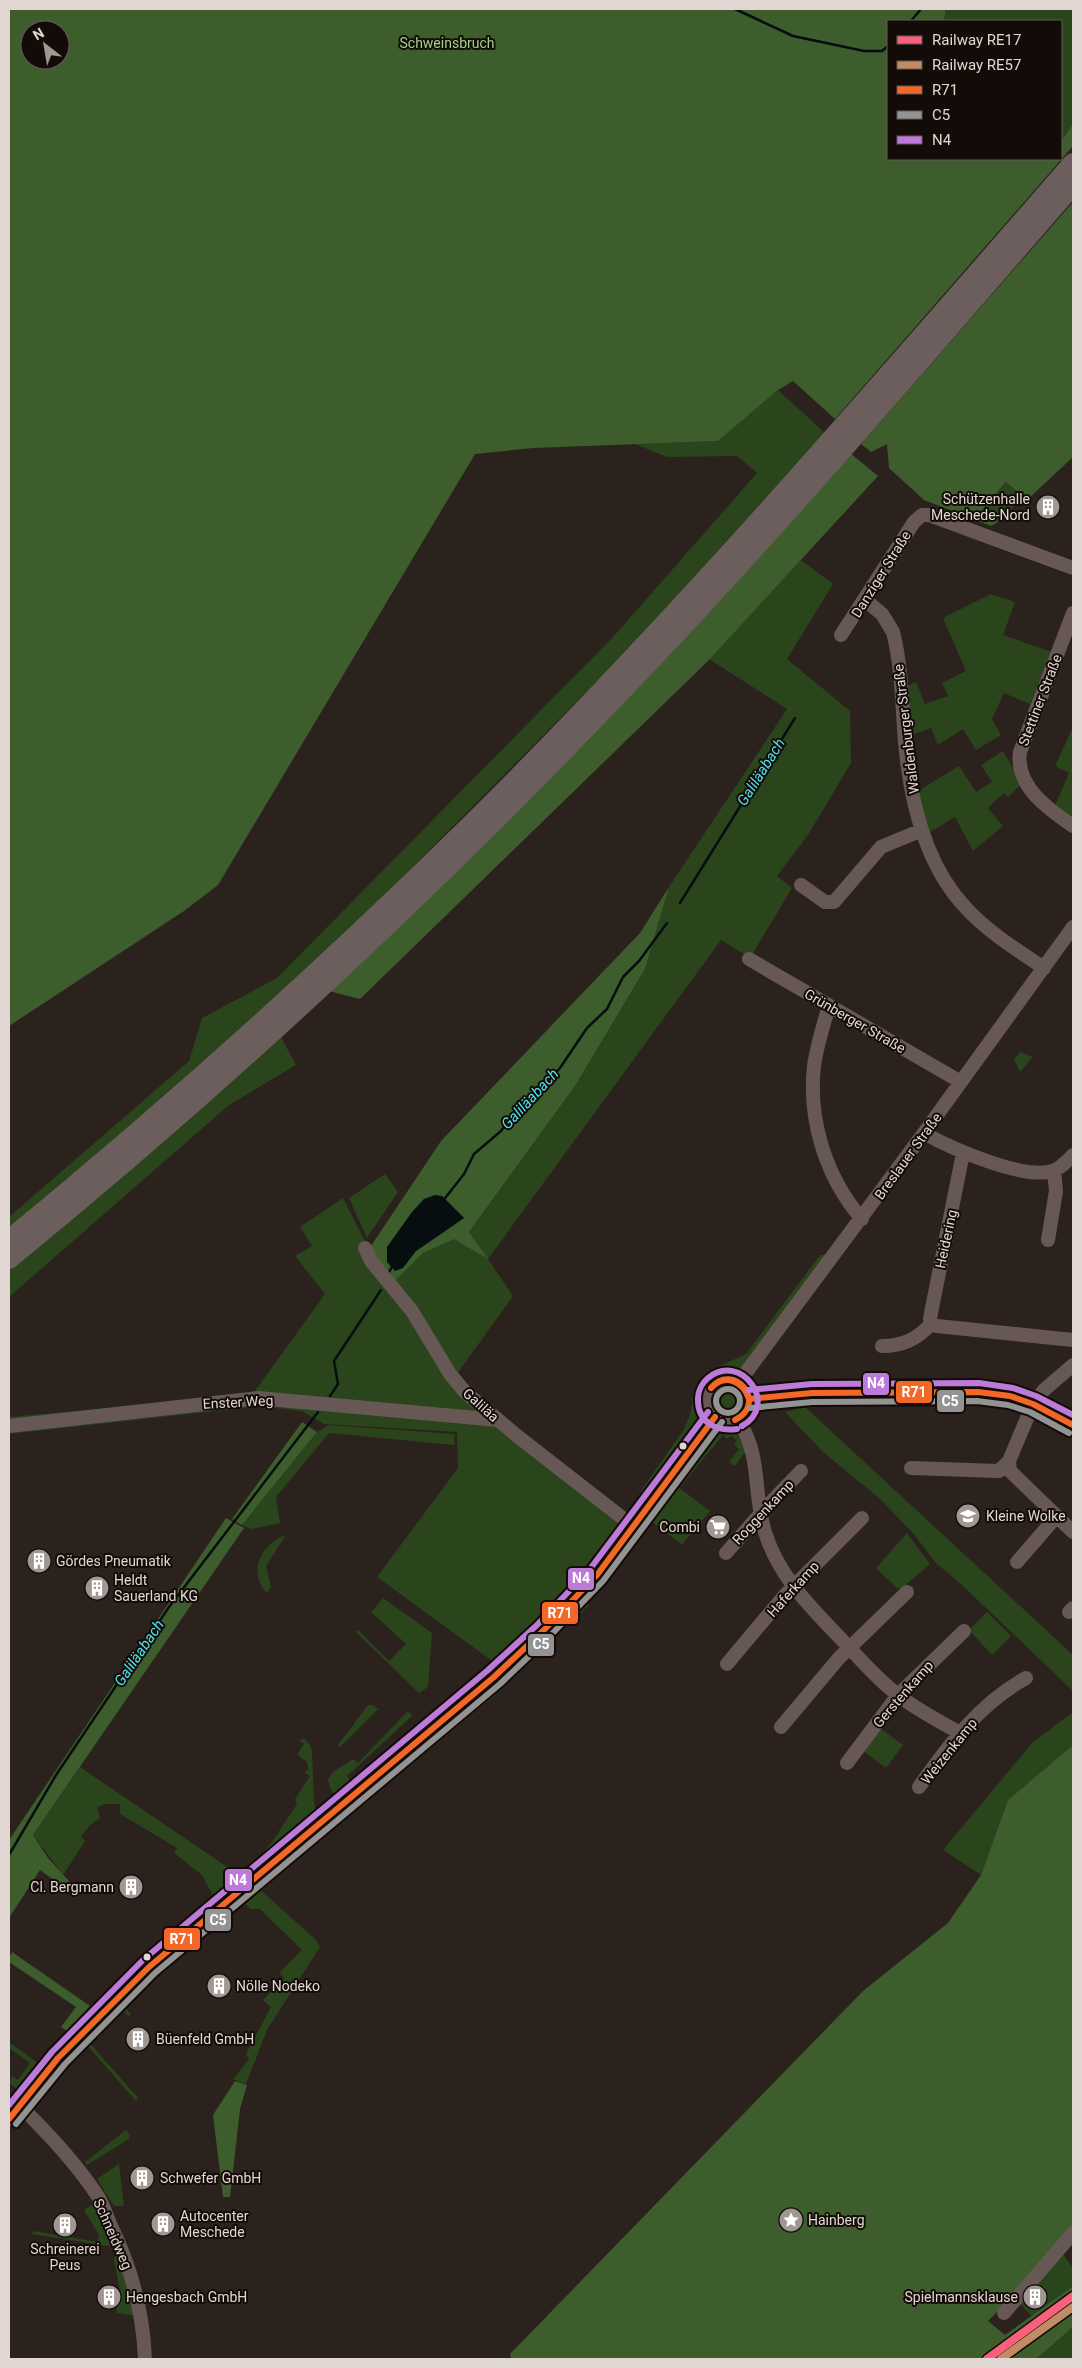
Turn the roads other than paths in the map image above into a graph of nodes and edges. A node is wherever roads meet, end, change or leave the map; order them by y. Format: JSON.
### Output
{"nodes":[{"id":1,"x":1073,"y":163,"type":"edge"},
{"id":2,"x":1073,"y":185,"type":"edge"},
{"id":3,"x":1073,"y":568,"type":"edge"},
{"id":4,"x":865,"y":600,"type":"junction"},
{"id":5,"x":1073,"y":613,"type":"edge"},
{"id":6,"x":841,"y":635,"type":"dead end"},
{"id":7,"x":1073,"y":826,"type":"edge"},
{"id":8,"x":922,"y":830,"type":"junction"},
{"id":9,"x":801,"y":885,"type":"dead end"},
{"id":10,"x":1073,"y":927,"type":"edge"},
{"id":11,"x":749,"y":959,"type":"dead end"},
{"id":12,"x":1044,"y":968,"type":"junction"},
{"id":13,"x":829,"y":1006,"type":"junction"},
{"id":14,"x":961,"y":1082,"type":"junction"},
{"id":15,"x":924,"y":1133,"type":"junction"},
{"id":16,"x":963,"y":1153,"type":"junction"},
{"id":17,"x":1073,"y":1155,"type":"edge"},
{"id":18,"x":1054,"y":1171,"type":"junction"},
{"id":19,"x":862,"y":1219,"type":"junction"},
{"id":20,"x":9,"y":1240,"type":"edge"},
{"id":21,"x":1048,"y":1240,"type":"dead end"},
{"id":22,"x":365,"y":1248,"type":"dead end"},
{"id":23,"x":9,"y":1259,"type":"edge"},
{"id":24,"x":931,"y":1324,"type":"junction"},
{"id":25,"x":1073,"y":1340,"type":"edge"},
{"id":26,"x":882,"y":1346,"type":"dead end"},
{"id":27,"x":1073,"y":1365,"type":"edge"},
{"id":28,"x":739,"y":1382,"type":"junction"},
{"id":29,"x":749,"y":1399,"type":"junction"},
{"id":30,"x":1033,"y":1404,"type":"junction"},
{"id":31,"x":715,"y":1417,"type":"junction"},
{"id":32,"x":738,"y":1419,"type":"junction"},
{"id":33,"x":498,"y":1420,"type":"junction"},
{"id":34,"x":1073,"y":1425,"type":"edge"},
{"id":35,"x":9,"y":1426,"type":"edge"},
{"id":36,"x":1009,"y":1461,"type":"junction"},
{"id":37,"x":910,"y":1468,"type":"dead end"},
{"id":38,"x":801,"y":1472,"type":"dead end"},
{"id":39,"x":760,"y":1514,"type":"junction"},
{"id":40,"x":1057,"y":1516,"type":"junction"},
{"id":41,"x":862,"y":1518,"type":"dead end"},
{"id":42,"x":634,"y":1527,"type":"junction"},
{"id":43,"x":1073,"y":1532,"type":"edge"},
{"id":44,"x":726,"y":1553,"type":"dead end"},
{"id":45,"x":1017,"y":1562,"type":"dead end"},
{"id":46,"x":793,"y":1587,"type":"junction"},
{"id":47,"x":907,"y":1592,"type":"dead end"},
{"id":48,"x":964,"y":1631,"type":"dead end"},
{"id":49,"x":849,"y":1648,"type":"junction"},
{"id":50,"x":728,"y":1664,"type":"dead end"},
{"id":51,"x":1026,"y":1678,"type":"dead end"},
{"id":52,"x":898,"y":1695,"type":"junction"},
{"id":53,"x":781,"y":1727,"type":"dead end"},
{"id":54,"x":960,"y":1733,"type":"junction"},
{"id":55,"x":847,"y":1763,"type":"dead end"},
{"id":56,"x":919,"y":1787,"type":"dead end"},
{"id":57,"x":19,"y":2105,"type":"junction"},
{"id":58,"x":9,"y":2119,"type":"edge"},
{"id":59,"x":1073,"y":2233,"type":"edge"},
{"id":60,"x":1004,"y":2313,"type":"dead end"},
{"id":61,"x":144,"y":2359,"type":"edge"}],
"edges":[{"from":1,"to":20,"type":"highway"},
{"from":2,"to":23,"type":"highway"},
{"from":3,"to":4,"type":"street","name":"Danziger Straße"},
{"from":4,"to":6,"type":"street","name":"Danziger Straße"},
{"from":4,"to":8,"type":"street","name":"Waldenburger Straße"},
{"from":5,"to":7,"type":"street","name":"Stettiner Straße"},
{"from":8,"to":9,"type":"street"},
{"from":8,"to":12,"type":"street","name":"Waldenburger Straße"},
{"from":10,"to":12,"type":"street","name":"Breslauer Straße"},
{"from":11,"to":13,"type":"street","name":"Grünberger Straße"},
{"from":12,"to":14,"type":"street","name":"Breslauer Straße"},
{"from":13,"to":14,"type":"street","name":"Grünberger Straße"},
{"from":13,"to":19,"type":"street"},
{"from":14,"to":15,"type":"street","name":"Breslauer Straße"},
{"from":15,"to":16,"type":"street"},
{"from":15,"to":19,"type":"street","name":"Breslauer Straße"},
{"from":16,"to":18,"type":"street"},
{"from":16,"to":24,"type":"street","name":"Heidering"},
{"from":17,"to":18,"type":"street"},
{"from":18,"to":21,"type":"street"},
{"from":19,"to":28,"type":"street","name":"Breslauer Straße"},
{"from":22,"to":33,"type":"street","name":"Galiläa"},
{"from":24,"to":25,"type":"street"},
{"from":24,"to":26,"type":"street"},
{"from":27,"to":30,"type":"street"},
{"from":28,"to":29,"type":"street"},
{"from":28,"to":31,"type":"street"},
{"from":29,"to":30,"type":"street"},
{"from":29,"to":32,"type":"street"},
{"from":30,"to":34,"type":"street"},
{"from":30,"to":36,"type":"street"},
{"from":31,"to":32,"type":"street"},
{"from":31,"to":42,"type":"street"},
{"from":32,"to":39,"type":"street"},
{"from":33,"to":35,"type":"street","name":"Enster Weg"},
{"from":33,"to":42,"type":"street","name":"Galiläa"},
{"from":36,"to":37,"type":"street"},
{"from":36,"to":40,"type":"street"},
{"from":38,"to":39,"type":"street","name":"Roggenkamp"},
{"from":39,"to":44,"type":"street","name":"Roggenkamp"},
{"from":39,"to":46,"type":"street"},
{"from":40,"to":43,"type":"street"},
{"from":40,"to":45,"type":"street"},
{"from":41,"to":46,"type":"street","name":"Haferkamp"},
{"from":42,"to":57,"type":"street"},
{"from":46,"to":49,"type":"street"},
{"from":46,"to":50,"type":"street","name":"Haferkamp"},
{"from":47,"to":49,"type":"street"},
{"from":48,"to":52,"type":"street","name":"Gerstenkamp"},
{"from":49,"to":52,"type":"street"},
{"from":49,"to":53,"type":"street"},
{"from":51,"to":54,"type":"street","name":"Weizenkamp"},
{"from":52,"to":54,"type":"street"},
{"from":52,"to":55,"type":"street","name":"Gerstenkamp"},
{"from":54,"to":56,"type":"street","name":"Weizenkamp"},
{"from":57,"to":58,"type":"street"},
{"from":57,"to":61,"type":"street","name":"Schneidweg"},
{"from":59,"to":60,"type":"street"}]}
